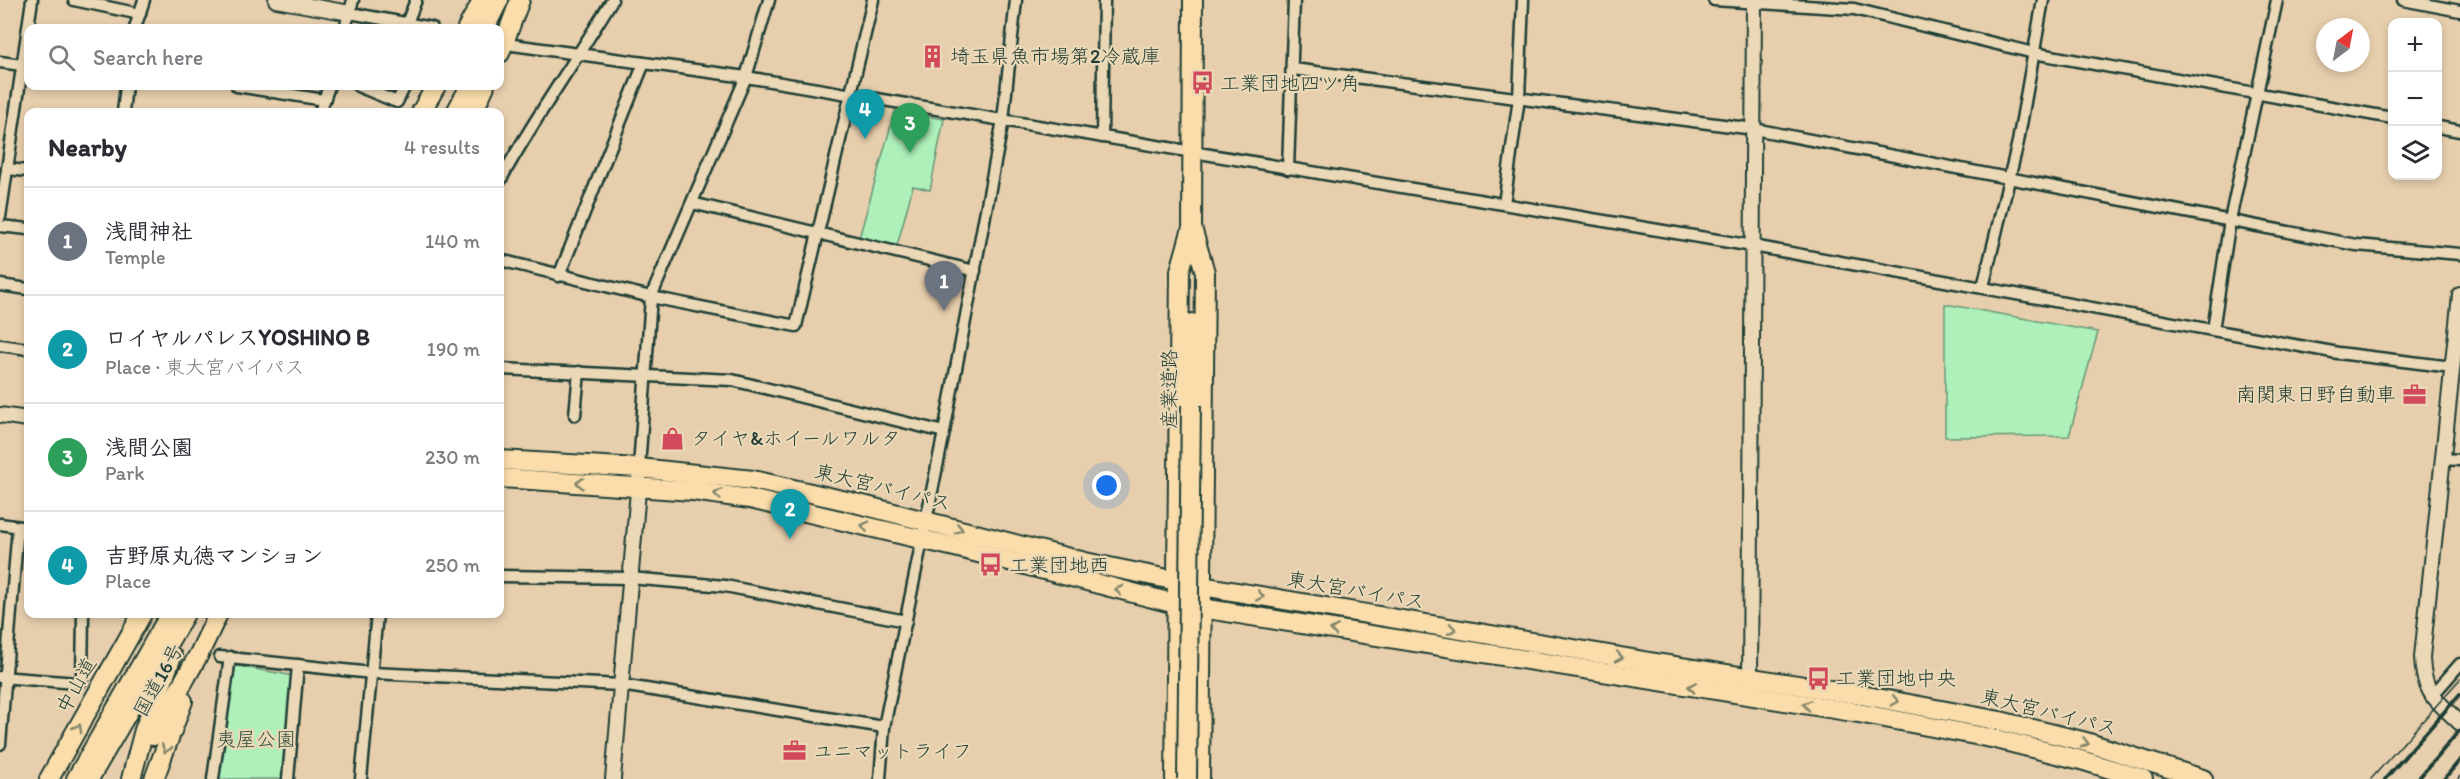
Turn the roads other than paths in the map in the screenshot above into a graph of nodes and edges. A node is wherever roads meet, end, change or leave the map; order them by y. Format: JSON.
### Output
{"nodes":[{"id":1,"x":32,"y":0,"type":"edge"},
{"id":2,"x":74,"y":0,"type":"edge"},
{"id":3,"x":144,"y":0,"type":"edge"},
{"id":4,"x":276,"y":0,"type":"edge"},
{"id":5,"x":416,"y":0,"type":"edge"},
{"id":6,"x":483,"y":0,"type":"edge"},
{"id":7,"x":500,"y":0,"type":"edge"},
{"id":8,"x":513,"y":0,"type":"edge"},
{"id":9,"x":520,"y":0,"type":"edge"},
{"id":10,"x":612,"y":0,"type":"edge"},
{"id":11,"x":769,"y":0,"type":"edge"},
{"id":12,"x":873,"y":0,"type":"edge"},
{"id":13,"x":1016,"y":0,"type":"edge"},
{"id":14,"x":1104,"y":0,"type":"edge"},
{"id":15,"x":1193,"y":0,"type":"edge"},
{"id":16,"x":1294,"y":0,"type":"edge"},
{"id":17,"x":1524,"y":0,"type":"edge"},
{"id":18,"x":1714,"y":0,"type":"edge"},
{"id":19,"x":2043,"y":0,"type":"edge"},
{"id":20,"x":2277,"y":0,"type":"edge"},
{"id":21,"x":2403,"y":0,"type":"edge"},
{"id":22,"x":1754,"y":2,"type":"edge"},
{"id":23,"x":352,"y":6,"type":"edge"},
{"id":24,"x":2460,"y":11,"type":"edge"},
{"id":25,"x":140,"y":14,"type":"junction"},
{"id":26,"x":407,"y":23,"type":"junction"},
{"id":27,"x":29,"y":24,"type":"edge"},
{"id":28,"x":136,"y":24,"type":"edge"},
{"id":29,"x":346,"y":24,"type":"edge"},
{"id":30,"x":412,"y":24,"type":"edge"},
{"id":31,"x":469,"y":24,"type":"edge"},
{"id":32,"x":487,"y":24,"type":"edge"},
{"id":33,"x":501,"y":24,"type":"edge"},
{"id":34,"x":506,"y":49,"type":"edge"},
{"id":35,"x":2034,"y":53,"type":"junction"},
{"id":36,"x":580,"y":54,"type":"junction"},
{"id":37,"x":24,"y":59,"type":"edge"},
{"id":38,"x":0,"y":62,"type":"edge"},
{"id":39,"x":644,"y":63,"type":"junction"},
{"id":40,"x":24,"y":64,"type":"edge"},
{"id":41,"x":1293,"y":69,"type":"junction"},
{"id":42,"x":746,"y":77,"type":"junction"},
{"id":43,"x":126,"y":90,"type":"edge"},
{"id":44,"x":262,"y":90,"type":"edge"},
{"id":45,"x":328,"y":90,"type":"edge"},
{"id":46,"x":368,"y":90,"type":"edge"},
{"id":47,"x":403,"y":90,"type":"edge"},
{"id":48,"x":434,"y":90,"type":"edge"},
{"id":49,"x":454,"y":90,"type":"edge"},
{"id":50,"x":468,"y":90,"type":"edge"},
{"id":51,"x":483,"y":90,"type":"edge"},
{"id":52,"x":2258,"y":93,"type":"junction"},
{"id":53,"x":850,"y":95,"type":"junction"},
{"id":54,"x":1519,"y":98,"type":"junction"},
{"id":55,"x":324,"y":100,"type":"junction"},
{"id":56,"x":123,"y":108,"type":"edge"},
{"id":57,"x":321,"y":108,"type":"edge"},
{"id":58,"x":423,"y":108,"type":"edge"},
{"id":59,"x":445,"y":108,"type":"edge"},
{"id":60,"x":458,"y":108,"type":"edge"},
{"id":61,"x":475,"y":108,"type":"edge"},
{"id":62,"x":15,"y":112,"type":"junction"},
{"id":63,"x":24,"y":113,"type":"edge"},
{"id":64,"x":2388,"y":117,"type":"edge"},
{"id":65,"x":1003,"y":120,"type":"junction"},
{"id":66,"x":2442,"y":128,"type":"edge"},
{"id":67,"x":1754,"y":129,"type":"junction"},
{"id":68,"x":2460,"y":131,"type":"edge"},
{"id":69,"x":1102,"y":137,"type":"junction"},
{"id":70,"x":5,"y":143,"type":"edge"},
{"id":71,"x":1193,"y":151,"type":"junction"},
{"id":72,"x":7,"y":169,"type":"junction"},
{"id":73,"x":1288,"y":169,"type":"junction"},
{"id":74,"x":24,"y":171,"type":"edge"},
{"id":75,"x":504,"y":174,"type":"edge"},
{"id":76,"x":2009,"y":177,"type":"junction"},
{"id":77,"x":692,"y":203,"type":"junction"},
{"id":78,"x":1504,"y":204,"type":"junction"},
{"id":79,"x":0,"y":217,"type":"edge"},
{"id":80,"x":2230,"y":220,"type":"junction"},
{"id":81,"x":0,"y":226,"type":"edge"},
{"id":82,"x":1192,"y":228,"type":"junction"},
{"id":83,"x":24,"y":229,"type":"edge"},
{"id":84,"x":818,"y":233,"type":"junction"},
{"id":85,"x":1753,"y":246,"type":"junction"},
{"id":86,"x":2460,"y":254,"type":"edge"},
{"id":87,"x":504,"y":261,"type":"edge"},
{"id":88,"x":975,"y":270,"type":"junction"},
{"id":89,"x":559,"y":276,"type":"junction"},
{"id":90,"x":0,"y":285,"type":"edge"},
{"id":91,"x":1983,"y":287,"type":"junction"},
{"id":92,"x":24,"y":288,"type":"edge"},
{"id":93,"x":2460,"y":295,"type":"edge"},
{"id":94,"x":651,"y":297,"type":"junction"},
{"id":95,"x":2213,"y":330,"type":"junction"},
{"id":96,"x":0,"y":345,"type":"edge"},
{"id":97,"x":24,"y":348,"type":"edge"},
{"id":98,"x":2452,"y":367,"type":"junction"},
{"id":99,"x":504,"y":369,"type":"edge"},
{"id":100,"x":579,"y":372,"type":"junction"},
{"id":101,"x":645,"y":375,"type":"junction"},
{"id":102,"x":0,"y":415,"type":"edge"},
{"id":103,"x":575,"y":415,"type":"dead end"},
{"id":104,"x":24,"y":418,"type":"edge"},
{"id":105,"x":944,"y":432,"type":"junction"},
{"id":106,"x":2442,"y":459,"type":"junction"},
{"id":107,"x":504,"y":460,"type":"edge"},
{"id":108,"x":2460,"y":460,"type":"edge"},
{"id":109,"x":639,"y":468,"type":"junction"},
{"id":110,"x":504,"y":478,"type":"edge"},
{"id":111,"x":638,"y":487,"type":"junction"},
{"id":112,"x":926,"y":520,"type":"junction"},
{"id":113,"x":0,"y":524,"type":"edge"},
{"id":114,"x":23,"y":527,"type":"edge"},
{"id":115,"x":922,"y":540,"type":"junction"},
{"id":116,"x":504,"y":576,"type":"edge"},
{"id":117,"x":629,"y":578,"type":"junction"},
{"id":118,"x":1176,"y":580,"type":"junction"},
{"id":119,"x":1202,"y":586,"type":"junction"},
{"id":120,"x":1176,"y":604,"type":"junction"},
{"id":121,"x":1203,"y":609,"type":"junction"},
{"id":122,"x":83,"y":618,"type":"edge"},
{"id":123,"x":140,"y":618,"type":"edge"},
{"id":124,"x":168,"y":618,"type":"edge"},
{"id":125,"x":183,"y":618,"type":"edge"},
{"id":126,"x":190,"y":618,"type":"edge"},
{"id":127,"x":216,"y":618,"type":"edge"},
{"id":128,"x":377,"y":618,"type":"edge"},
{"id":129,"x":906,"y":621,"type":"junction"},
{"id":130,"x":199,"y":654,"type":"junction"},
{"id":131,"x":2460,"y":664,"type":"edge"},
{"id":132,"x":298,"y":665,"type":"junction"},
{"id":133,"x":372,"y":673,"type":"junction"},
{"id":134,"x":3,"y":677,"type":"edge"},
{"id":135,"x":621,"y":685,"type":"junction"},
{"id":136,"x":1750,"y":687,"type":"junction"},
{"id":137,"x":2431,"y":696,"type":"junction"},
{"id":138,"x":2460,"y":723,"type":"edge"},
{"id":139,"x":884,"y":727,"type":"junction"},
{"id":140,"x":153,"y":736,"type":"dead end"},
{"id":141,"x":0,"y":744,"type":"edge"},
{"id":142,"x":49,"y":779,"type":"edge"},
{"id":143,"x":76,"y":779,"type":"edge"},
{"id":144,"x":89,"y":779,"type":"edge"},
{"id":145,"x":131,"y":779,"type":"edge"},
{"id":146,"x":154,"y":779,"type":"edge"},
{"id":147,"x":213,"y":779,"type":"edge"},
{"id":148,"x":288,"y":779,"type":"edge"},
{"id":149,"x":361,"y":779,"type":"edge"},
{"id":150,"x":613,"y":779,"type":"edge"},
{"id":151,"x":880,"y":779,"type":"edge"},
{"id":152,"x":1175,"y":779,"type":"edge"},
{"id":153,"x":1187,"y":779,"type":"edge"},
{"id":154,"x":1200,"y":779,"type":"edge"},
{"id":155,"x":2144,"y":779,"type":"edge"},
{"id":156,"x":2203,"y":779,"type":"edge"}],
"edges":[{"from":1,"to":27,"type":"street"},
{"from":2,"to":25,"type":"street"},
{"from":3,"to":25,"type":"street"},
{"from":4,"to":23,"type":"street"},
{"from":5,"to":26,"type":"street"},
{"from":6,"to":31,"type":"main road"},
{"from":7,"to":32,"type":"main road"},
{"from":8,"to":33,"type":"main road"},
{"from":9,"to":34,"type":"main road"},
{"from":10,"to":36,"type":"street"},
{"from":11,"to":42,"type":"street"},
{"from":12,"to":53,"type":"street"},
{"from":13,"to":65,"type":"street"},
{"from":14,"to":69,"type":"street"},
{"from":15,"to":71,"type":"main road","name":"産業道路"},
{"from":16,"to":41,"type":"street"},
{"from":17,"to":54,"type":"street"},
{"from":18,"to":22,"type":"street"},
{"from":19,"to":35,"type":"street"},
{"from":20,"to":52,"type":"street"},
{"from":21,"to":24,"type":"street"},
{"from":22,"to":35,"type":"street"},
{"from":22,"to":67,"type":"street"},
{"from":23,"to":26,"type":"street"},
{"from":23,"to":29,"type":"street"},
{"from":25,"to":28,"type":"street"},
{"from":26,"to":30,"type":"street"},
{"from":34,"to":36,"type":"street"},
{"from":35,"to":52,"type":"street"},
{"from":35,"to":76,"type":"street"},
{"from":36,"to":39,"type":"street"},
{"from":36,"to":75,"type":"street"},
{"from":37,"to":38,"type":"street"},
{"from":39,"to":42,"type":"street"},
{"from":39,"to":89,"type":"street"},
{"from":40,"to":62,"type":"street"},
{"from":41,"to":54,"type":"street"},
{"from":41,"to":73,"type":"street"},
{"from":42,"to":53,"type":"street"},
{"from":42,"to":77,"type":"street"},
{"from":43,"to":56,"type":"street"},
{"from":44,"to":55,"type":"street"},
{"from":45,"to":55,"type":"street"},
{"from":46,"to":47,"type":"street"},
{"from":48,"to":58,"type":"main road"},
{"from":49,"to":59,"type":"main road"},
{"from":50,"to":60,"type":"main road"},
{"from":51,"to":61,"type":"main road"},
{"from":52,"to":64,"type":"street"},
{"from":52,"to":80,"type":"street"},
{"from":53,"to":65,"type":"street"},
{"from":53,"to":84,"type":"street"},
{"from":54,"to":67,"type":"street"},
{"from":54,"to":78,"type":"street"},
{"from":55,"to":57,"type":"street"},
{"from":62,"to":63,"type":"street"},
{"from":62,"to":70,"type":"street"},
{"from":65,"to":69,"type":"street"},
{"from":65,"to":88,"type":"street"},
{"from":66,"to":68,"type":"street"},
{"from":67,"to":76,"type":"street"},
{"from":67,"to":85,"type":"street"},
{"from":69,"to":71,"type":"street"},
{"from":70,"to":72,"type":"street"},
{"from":71,"to":73,"type":"street"},
{"from":71,"to":82,"type":"main road","name":"産業道路"},
{"from":72,"to":74,"type":"street"},
{"from":72,"to":79,"type":"street"},
{"from":73,"to":78,"type":"street"},
{"from":76,"to":80,"type":"street"},
{"from":76,"to":91,"type":"street"},
{"from":77,"to":84,"type":"street"},
{"from":77,"to":94,"type":"street"},
{"from":78,"to":85,"type":"street"},
{"from":80,"to":86,"type":"street"},
{"from":80,"to":95,"type":"street"},
{"from":81,"to":83,"type":"street"},
{"from":82,"to":118,"type":"main road"},
{"from":82,"to":119,"type":"main road"},
{"from":82,"to":153,"type":"main road","name":"産業道路","bridge":true},
{"from":84,"to":88,"type":"street"},
{"from":84,"to":94,"type":"street"},
{"from":85,"to":91,"type":"street"},
{"from":85,"to":136,"type":"street"},
{"from":87,"to":89,"type":"street"},
{"from":88,"to":105,"type":"street"},
{"from":89,"to":94,"type":"street"},
{"from":90,"to":92,"type":"street"},
{"from":91,"to":95,"type":"street"},
{"from":93,"to":98,"type":"street"},
{"from":94,"to":101,"type":"street"},
{"from":95,"to":98,"type":"street"},
{"from":96,"to":97,"type":"street"},
{"from":98,"to":106,"type":"street"},
{"from":99,"to":100,"type":"street"},
{"from":100,"to":101,"type":"street"},
{"from":100,"to":103,"type":"street"},
{"from":101,"to":105,"type":"street"},
{"from":101,"to":109,"type":"street"},
{"from":102,"to":104,"type":"street"},
{"from":105,"to":112,"type":"street"},
{"from":106,"to":108,"type":"street"},
{"from":106,"to":137,"type":"street"},
{"from":107,"to":109,"type":"main road","name":"東大宮バイパス"},
{"from":109,"to":111,"type":"street"},
{"from":109,"to":112,"type":"main road","name":"東大宮バイパス"},
{"from":111,"to":110,"type":"main road","name":"東大宮バイパス","one_way":true},
{"from":115,"to":111,"type":"main road","name":"東大宮バイパス","one_way":true},
{"from":111,"to":117,"type":"street"},
{"from":112,"to":115,"type":"street"},
{"from":112,"to":118,"type":"main road","name":"東大宮バイパス","one_way":true},
{"from":113,"to":114,"type":"street"},
{"from":114,"to":134,"type":"street"},
{"from":120,"to":115,"type":"main road","name":"東大宮バイパス","one_way":true},
{"from":115,"to":129,"type":"street"},
{"from":116,"to":117,"type":"street"},
{"from":117,"to":129,"type":"street"},
{"from":117,"to":135,"type":"street"},
{"from":118,"to":119,"type":"main road","name":"東大宮バイパス"},
{"from":118,"to":120,"type":"main road"},
{"from":119,"to":121,"type":"main road"},
{"from":119,"to":136,"type":"main road","name":"東大宮バイパス","one_way":true},
{"from":120,"to":121,"type":"main road","name":"東大宮バイパス"},
{"from":120,"to":152,"type":"main road"},
{"from":136,"to":121,"type":"main road","name":"東大宮バイパス","one_way":true},
{"from":121,"to":154,"type":"main road"},
{"from":122,"to":134,"type":"street"},
{"from":142,"to":123,"type":"main road","name":"中山道","one_way":true},
{"from":124,"to":143,"type":"main road"},
{"from":125,"to":144,"type":"main road"},
{"from":126,"to":145,"type":"main road"},
{"from":127,"to":130,"type":"main road","name":"国道16号"},
{"from":128,"to":133,"type":"street"},
{"from":129,"to":139,"type":"street"},
{"from":130,"to":140,"type":"main road","name":"国道16号"},
{"from":130,"to":146,"type":"main road","one_way":true},
{"from":131,"to":137,"type":"street"},
{"from":132,"to":133,"type":"street"},
{"from":132,"to":147,"type":"street"},
{"from":132,"to":148,"type":"street"},
{"from":133,"to":135,"type":"street"},
{"from":133,"to":149,"type":"street"},
{"from":134,"to":141,"type":"street"},
{"from":135,"to":139,"type":"street"},
{"from":135,"to":150,"type":"street"},
{"from":155,"to":136,"type":"main road","name":"東大宮バイパス","one_way":true},
{"from":136,"to":156,"type":"main road","name":"東大宮バイパス","one_way":true},
{"from":137,"to":138,"type":"street"},
{"from":139,"to":151,"type":"street"}]}
